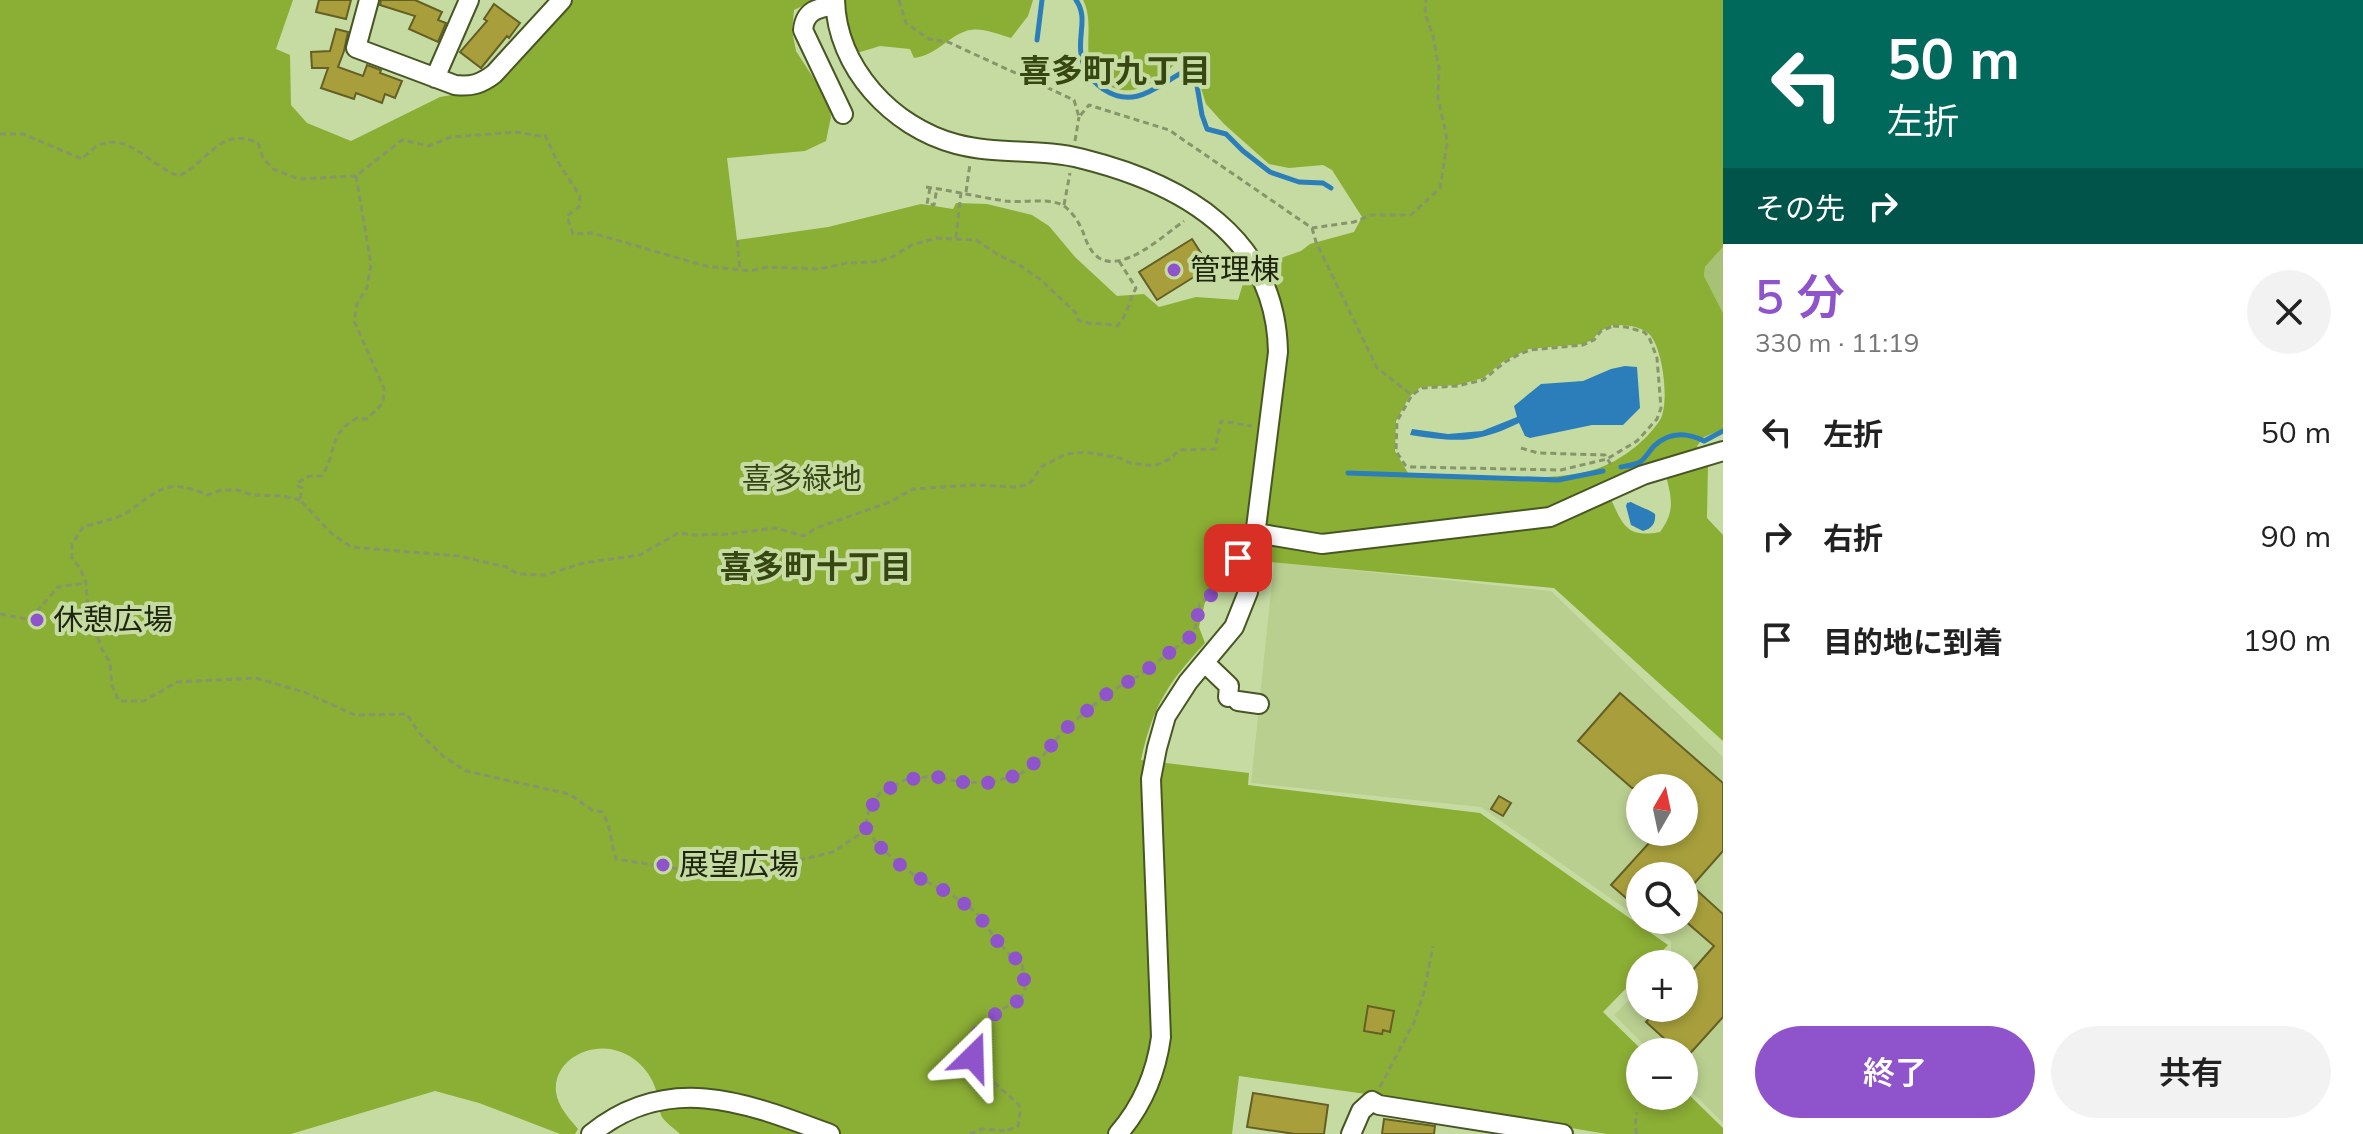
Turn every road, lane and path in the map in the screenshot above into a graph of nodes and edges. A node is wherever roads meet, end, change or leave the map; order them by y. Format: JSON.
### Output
{"nodes":[{"id":1,"x":369,"y":0,"type":"edge"},
{"id":2,"x":469,"y":0,"type":"edge"},
{"id":3,"x":562,"y":0,"type":"edge"},
{"id":4,"x":899,"y":0,"type":"edge"},
{"id":5,"x":1426,"y":0,"type":"edge"},
{"id":6,"x":835,"y":2,"type":"edge"},
{"id":7,"x":435,"y":78,"type":"junction"},
{"id":8,"x":843,"y":114,"type":"dead end"},
{"id":9,"x":1079,"y":117,"type":"junction"},
{"id":10,"x":0,"y":134,"type":"edge"},
{"id":11,"x":1075,"y":145,"type":"dead end"},
{"id":12,"x":972,"y":158,"type":"dead end"},
{"id":13,"x":1071,"y":168,"type":"dead end"},
{"id":14,"x":356,"y":176,"type":"junction"},
{"id":15,"x":937,"y":188,"type":"junction"},
{"id":16,"x":964,"y":192,"type":"junction"},
{"id":17,"x":1064,"y":205,"type":"junction"},
{"id":18,"x":1197,"y":207,"type":"junction"},
{"id":19,"x":1312,"y":228,"type":"junction"},
{"id":20,"x":956,"y":238,"type":"junction"},
{"id":21,"x":737,"y":241,"type":"dead end"},
{"id":22,"x":1119,"y":261,"type":"junction"},
{"id":23,"x":740,"y":269,"type":"junction"},
{"id":24,"x":1412,"y":395,"type":"junction"},
{"id":25,"x":1258,"y":427,"type":"dead end"},
{"id":26,"x":1521,"y":448,"type":"dead end"},
{"id":27,"x":1723,"y":451,"type":"edge"},
{"id":28,"x":1607,"y":459,"type":"junction"},
{"id":29,"x":1622,"y":484,"type":"junction"},
{"id":30,"x":300,"y":500,"type":"junction"},
{"id":31,"x":1256,"y":533,"type":"junction"},
{"id":32,"x":1235,"y":576,"type":"dead end"},
{"id":33,"x":86,"y":583,"type":"junction"},
{"id":34,"x":0,"y":614,"type":"edge"},
{"id":35,"x":1205,"y":663,"type":"junction"},
{"id":36,"x":1259,"y":704,"type":"dead end"},
{"id":37,"x":866,"y":830,"type":"junction"},
{"id":38,"x":1433,"y":946,"type":"dead end"},
{"id":39,"x":1372,"y":1101,"type":"junction"},
{"id":40,"x":1637,"y":1112,"type":"dead end"},
{"id":41,"x":1006,"y":1132,"type":"edge"},
{"id":42,"x":591,"y":1134,"type":"edge"},
{"id":43,"x":830,"y":1134,"type":"edge"},
{"id":44,"x":970,"y":1134,"type":"edge"},
{"id":45,"x":1118,"y":1134,"type":"edge"},
{"id":46,"x":1351,"y":1134,"type":"edge"},
{"id":47,"x":1563,"y":1134,"type":"edge"},
{"id":48,"x":1637,"y":1134,"type":"edge"}],
"edges":[{"from":1,"to":7,"type":"street"},
{"from":2,"to":7,"type":"street"},
{"from":3,"to":7,"type":"street"},
{"from":4,"to":9,"type":"path"},
{"from":5,"to":19,"type":"path"},
{"from":6,"to":8,"type":"street"},
{"from":6,"to":18,"type":"street"},
{"from":9,"to":11,"type":"path"},
{"from":9,"to":19,"type":"path"},
{"from":10,"to":14,"type":"path"},
{"from":12,"to":16,"type":"path"},
{"from":13,"to":17,"type":"path"},
{"from":14,"to":23,"type":"path"},
{"from":14,"to":30,"type":"path"},
{"from":15,"to":15,"type":"path"},
{"from":15,"to":16,"type":"path"},
{"from":16,"to":17,"type":"path"},
{"from":16,"to":20,"type":"path"},
{"from":17,"to":22,"type":"path"},
{"from":18,"to":22,"type":"path"},
{"from":18,"to":31,"type":"street"},
{"from":19,"to":24,"type":"path"},
{"from":20,"to":22,"type":"path"},
{"from":20,"to":23,"type":"path"},
{"from":21,"to":23,"type":"path"},
{"from":24,"to":28,"type":"path"},
{"from":24,"to":28,"type":"path"},
{"from":25,"to":30,"type":"path"},
{"from":26,"to":28,"type":"path"},
{"from":27,"to":29,"type":"street"},
{"from":28,"to":29,"type":"path"},
{"from":29,"to":31,"type":"street"},
{"from":30,"to":33,"type":"path"},
{"from":31,"to":35,"type":"street"},
{"from":32,"to":37,"type":"path"},
{"from":33,"to":34,"type":"path"},
{"from":33,"to":37,"type":"path"},
{"from":35,"to":36,"type":"street"},
{"from":35,"to":45,"type":"street"},
{"from":37,"to":41,"type":"path"},
{"from":38,"to":39,"type":"path"},
{"from":39,"to":46,"type":"street"},
{"from":39,"to":47,"type":"street"},
{"from":40,"to":48,"type":"path"},
{"from":41,"to":44,"type":"path"},
{"from":42,"to":43,"type":"street"}]}
